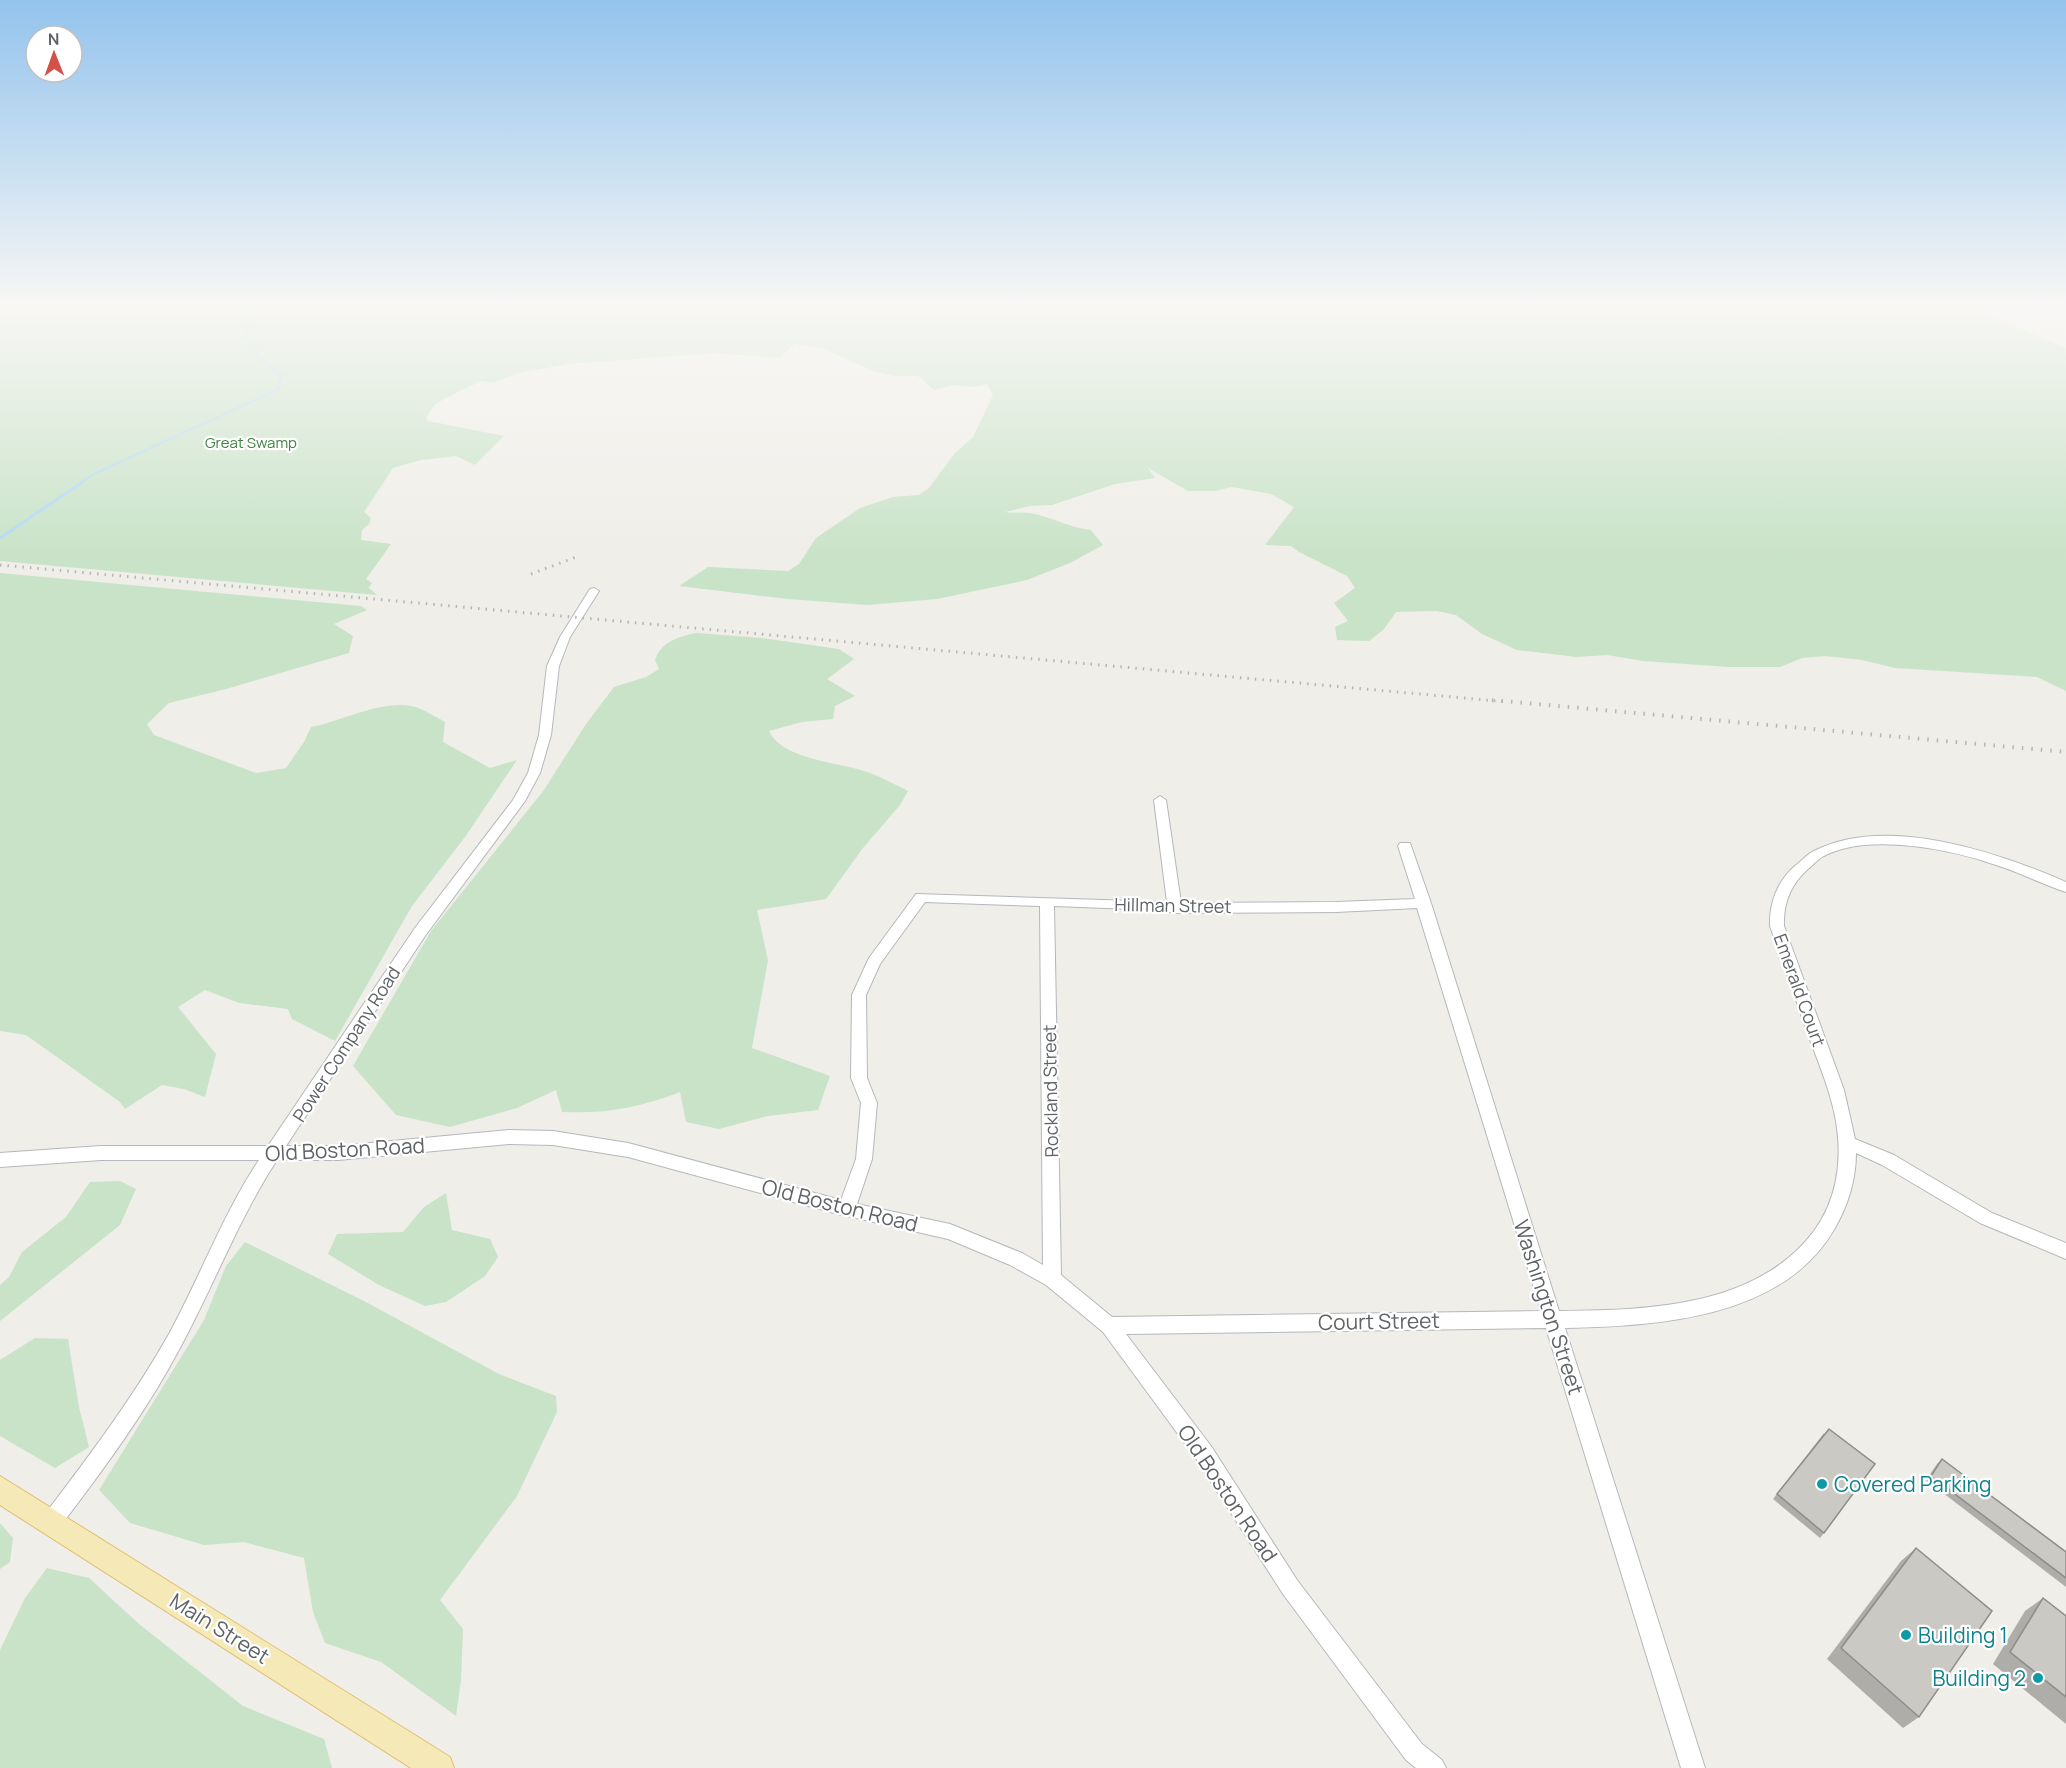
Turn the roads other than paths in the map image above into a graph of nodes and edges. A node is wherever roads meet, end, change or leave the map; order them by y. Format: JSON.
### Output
{"nodes":[{"id":1,"x":594,"y":591,"type":"dead end"},
{"id":2,"x":1160,"y":800,"type":"dead end"},
{"id":3,"x":1405,"y":846,"type":"dead end"},
{"id":4,"x":2066,"y":888,"type":"edge"},
{"id":5,"x":1047,"y":903,"type":"junction"},
{"id":6,"x":1424,"y":903,"type":"junction"},
{"id":7,"x":1175,"y":908,"type":"junction"},
{"id":8,"x":1848,"y":1143,"type":"junction"},
{"id":9,"x":274,"y":1153,"type":"junction"},
{"id":10,"x":0,"y":1160,"type":"edge"},
{"id":11,"x":847,"y":1209,"type":"junction"},
{"id":12,"x":2066,"y":1251,"type":"edge"},
{"id":13,"x":1052,"y":1279,"type":"junction"},
{"id":14,"x":1649,"y":1314,"type":"joint"},
{"id":15,"x":1554,"y":1318,"type":"junction"},
{"id":16,"x":1109,"y":1326,"type":"junction"},
{"id":17,"x":0,"y":1489,"type":"edge"},
{"id":18,"x":52,"y":1521,"type":"junction"},
{"id":19,"x":440,"y":1768,"type":"edge"},
{"id":20,"x":1434,"y":1768,"type":"edge"},
{"id":21,"x":1693,"y":1768,"type":"edge"}],
"edges":[{"from":1,"to":9,"type":"street","name":"Power Company Road"},
{"from":2,"to":7,"type":"street"},
{"from":3,"to":6,"type":"street","name":"Washington Street"},
{"from":4,"to":8,"type":"street","name":"Emerald Court"},
{"from":5,"to":7,"type":"street","name":"Hillman Street"},
{"from":5,"to":11,"type":"street","name":"Hillman Street"},
{"from":5,"to":13,"type":"street","name":"Rockland Street"},
{"from":6,"to":7,"type":"street","name":"Hillman Street"},
{"from":6,"to":15,"type":"street","name":"Washington Street"},
{"from":8,"to":12,"type":"street"},
{"from":8,"to":14,"type":"street","name":"Emerald Court"},
{"from":9,"to":10,"type":"street","name":"Old Boston Road"},
{"from":9,"to":11,"type":"street","name":"Old Boston Road"},
{"from":9,"to":18,"type":"street","name":"Power Company Road"},
{"from":11,"to":13,"type":"street","name":"Old Boston Road"},
{"from":13,"to":16,"type":"street","name":"Old Boston Road"},
{"from":14,"to":15,"type":"street","name":"Court Street"},
{"from":15,"to":16,"type":"street","name":"Court Street"},
{"from":15,"to":21,"type":"street","name":"Washington Street"},
{"from":16,"to":20,"type":"street","name":"Old Boston Road"},
{"from":17,"to":18,"type":"main road","name":"Main Street"},
{"from":18,"to":19,"type":"main road","name":"Main Street"}]}
